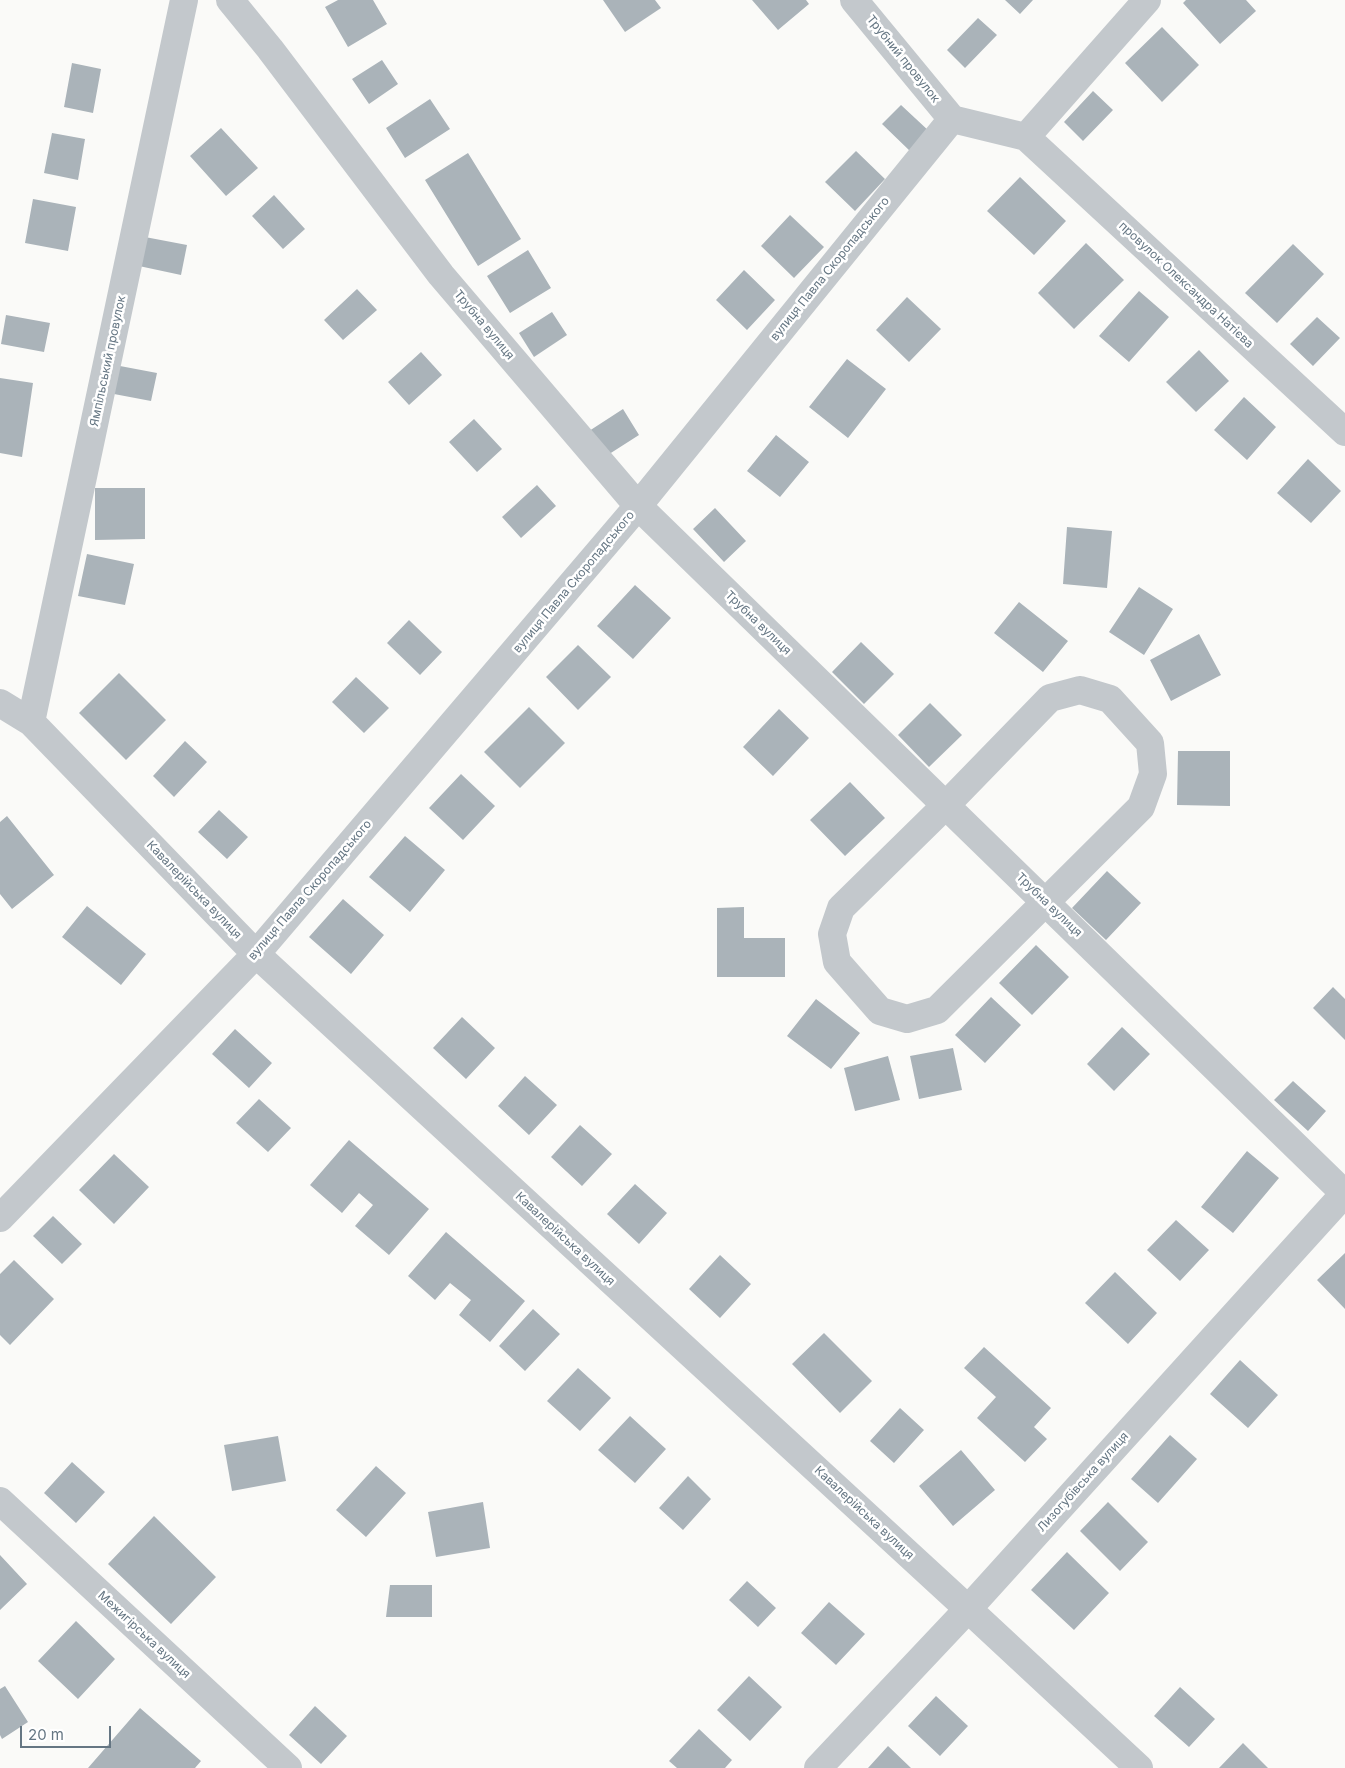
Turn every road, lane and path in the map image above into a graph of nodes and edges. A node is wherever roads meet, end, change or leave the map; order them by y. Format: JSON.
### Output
{"nodes":[{"id":1,"x":184,"y":0,"type":"edge"},
{"id":2,"x":230,"y":0,"type":"edge"},
{"id":3,"x":854,"y":0,"type":"edge"},
{"id":4,"x":1147,"y":0,"type":"edge"},
{"id":5,"x":952,"y":119,"type":"junction"},
{"id":6,"x":1026,"y":137,"type":"junction"},
{"id":7,"x":1345,"y":432,"type":"edge"},
{"id":8,"x":638,"y":506,"type":"junction"},
{"id":9,"x":0,"y":703,"type":"edge"},
{"id":10,"x":31,"y":722,"type":"junction"},
{"id":11,"x":946,"y":805,"type":"junction"},
{"id":12,"x":1046,"y":903,"type":"junction"},
{"id":13,"x":256,"y":954,"type":"junction"},
{"id":14,"x":1345,"y":1193,"type":"edge"},
{"id":15,"x":0,"y":1218,"type":"edge"},
{"id":16,"x":0,"y":1501,"type":"edge"},
{"id":17,"x":968,"y":1609,"type":"junction"},
{"id":18,"x":288,"y":1768,"type":"edge"},
{"id":19,"x":818,"y":1768,"type":"edge"},
{"id":20,"x":1139,"y":1768,"type":"edge"}],
"edges":[{"from":1,"to":10,"type":"street","name":"Ямпільський провулок"},
{"from":2,"to":8,"type":"street","name":"Трубна вулиця"},
{"from":3,"to":5,"type":"street","name":"Трубний провулок"},
{"from":4,"to":6,"type":"street"},
{"from":5,"to":6,"type":"street"},
{"from":5,"to":8,"type":"street","name":"вулиця Павла Скоропадського"},
{"from":6,"to":7,"type":"street","name":"провулок Олександра Натієва"},
{"from":8,"to":11,"type":"street","name":"Трубна вулиця"},
{"from":8,"to":13,"type":"street","name":"вулиця Павла Скоропадського"},
{"from":9,"to":10,"type":"street","name":"Кавалерійська вулиця"},
{"from":10,"to":13,"type":"street","name":"Кавалерійська вулиця"},
{"from":11,"to":12,"type":"street","name":"Трубна вулиця"},
{"from":11,"to":12,"type":"street"},
{"from":11,"to":12,"type":"street"},
{"from":12,"to":14,"type":"street","name":"Трубна вулиця"},
{"from":13,"to":15,"type":"street","name":"вулиця Павла Скоропадського"},
{"from":13,"to":17,"type":"street","name":"Кавалерійська вулиця"},
{"from":14,"to":17,"type":"street","name":"Лизогубівська вулиця"},
{"from":16,"to":18,"type":"street","name":"Межигірська вулиця"},
{"from":17,"to":19,"type":"street","name":"Лизогубівська вулиця"},
{"from":17,"to":20,"type":"street","name":"Кавалерійська вулиця"}]}
